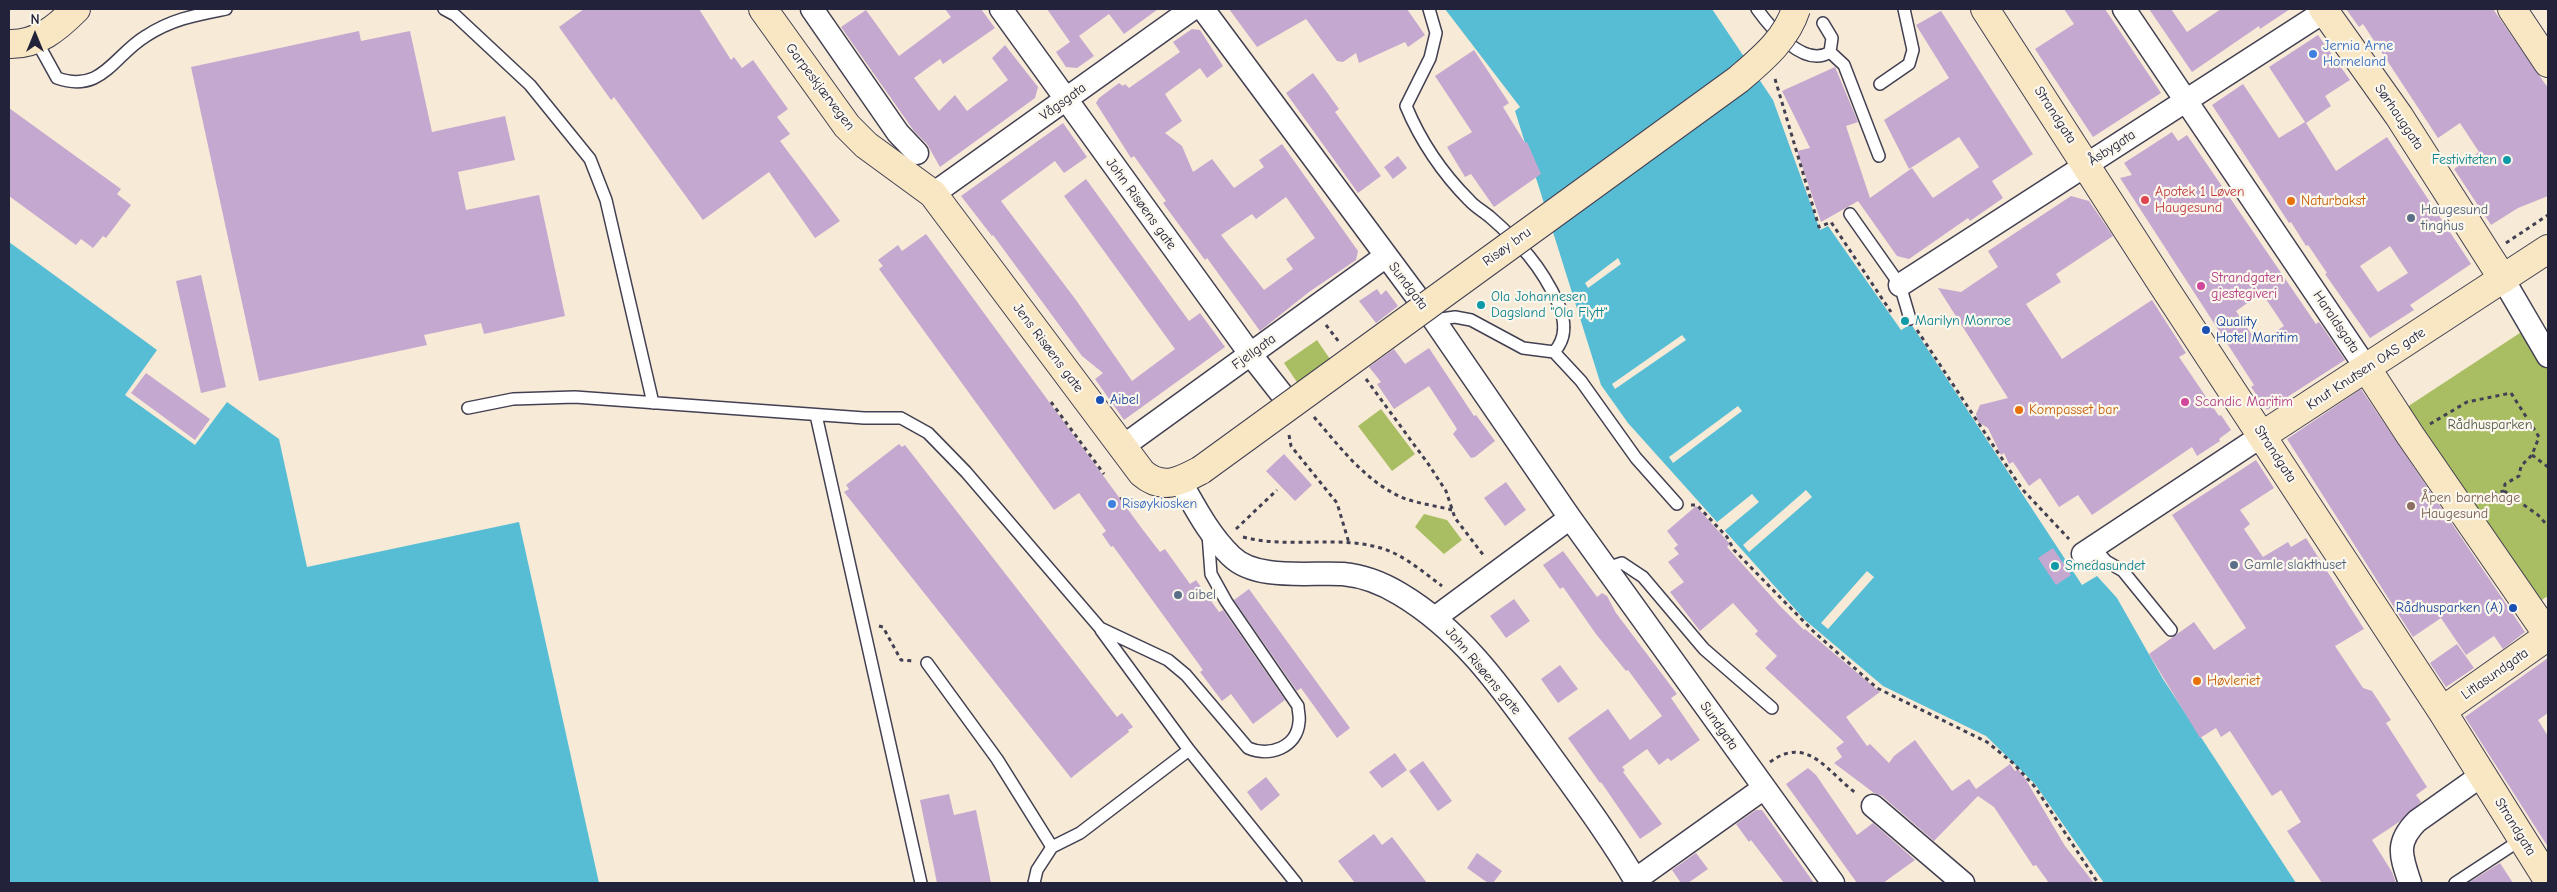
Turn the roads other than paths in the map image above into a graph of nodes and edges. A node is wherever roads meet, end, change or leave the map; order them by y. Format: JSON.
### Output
{"nodes":[{"id":1,"x":76,"y":9,"type":"edge"},
{"id":2,"x":226,"y":9,"type":"edge"},
{"id":3,"x":444,"y":9,"type":"edge"},
{"id":4,"x":763,"y":9,"type":"edge"},
{"id":5,"x":812,"y":9,"type":"edge"},
{"id":6,"x":1001,"y":9,"type":"edge"},
{"id":7,"x":1192,"y":9,"type":"edge"},
{"id":8,"x":1203,"y":9,"type":"edge"},
{"id":9,"x":1429,"y":9,"type":"edge"},
{"id":10,"x":1757,"y":9,"type":"edge"},
{"id":11,"x":1796,"y":9,"type":"edge"},
{"id":12,"x":1904,"y":9,"type":"edge"},
{"id":13,"x":1985,"y":9,"type":"edge"},
{"id":14,"x":2124,"y":9,"type":"edge"},
{"id":15,"x":2512,"y":9,"type":"edge"},
{"id":16,"x":2324,"y":10,"type":"edge"},
{"id":17,"x":1823,"y":23,"type":"dead end"},
{"id":18,"x":36,"y":40,"type":"junction"},
{"id":19,"x":9,"y":44,"type":"edge"},
{"id":20,"x":1830,"y":52,"type":"junction"},
{"id":21,"x":2548,"y":63,"type":"edge"},
{"id":22,"x":1880,"y":84,"type":"dead end"},
{"id":23,"x":1066,"y":100,"type":"junction"},
{"id":24,"x":2186,"y":100,"type":"junction"},
{"id":25,"x":917,"y":153,"type":"dead end"},
{"id":26,"x":1879,"y":156,"type":"dead end"},
{"id":27,"x":2087,"y":164,"type":"junction"},
{"id":28,"x":934,"y":194,"type":"junction"},
{"id":29,"x":1850,"y":214,"type":"dead end"},
{"id":30,"x":2548,"y":249,"type":"edge"},
{"id":31,"x":1386,"y":256,"type":"junction"},
{"id":32,"x":2503,"y":279,"type":"junction"},
{"id":33,"x":1900,"y":285,"type":"junction"},
{"id":34,"x":1910,"y":319,"type":"dead end"},
{"id":35,"x":1434,"y":320,"type":"junction"},
{"id":36,"x":1554,"y":352,"type":"junction"},
{"id":37,"x":1251,"y":355,"type":"junction"},
{"id":38,"x":2548,"y":356,"type":"edge"},
{"id":39,"x":2368,"y":369,"type":"junction"},
{"id":40,"x":1284,"y":397,"type":"road end"},
{"id":41,"x":653,"y":403,"type":"junction"},
{"id":42,"x":468,"y":408,"type":"dead end"},
{"id":43,"x":816,"y":415,"type":"junction"},
{"id":44,"x":2263,"y":436,"type":"junction"},
{"id":45,"x":1122,"y":447,"type":"junction"},
{"id":46,"x":1190,"y":475,"type":"junction"},
{"id":47,"x":1677,"y":504,"type":"road end"},
{"id":48,"x":1570,"y":518,"type":"junction"},
{"id":49,"x":1207,"y":527,"type":"junction"},
{"id":50,"x":2088,"y":550,"type":"joint"},
{"id":51,"x":1607,"y":568,"type":"junction"},
{"id":52,"x":1436,"y":617,"type":"junction"},
{"id":53,"x":1100,"y":628,"type":"junction"},
{"id":54,"x":2170,"y":630,"type":"dead end"},
{"id":55,"x":2548,"y":636,"type":"edge"},
{"id":56,"x":927,"y":663,"type":"road end"},
{"id":57,"x":1772,"y":708,"type":"dead end"},
{"id":58,"x":2442,"y":711,"type":"junction"},
{"id":59,"x":1189,"y":750,"type":"junction"},
{"id":60,"x":2482,"y":775,"type":"junction"},
{"id":61,"x":1759,"y":781,"type":"junction"},
{"id":62,"x":1873,"y":806,"type":"road end"},
{"id":63,"x":2522,"y":839,"type":"junction"},
{"id":64,"x":1052,"y":847,"type":"junction"},
{"id":65,"x":2548,"y":880,"type":"edge"},
{"id":66,"x":1636,"y":881,"type":"edge"},
{"id":67,"x":920,"y":883,"type":"edge"},
{"id":68,"x":1034,"y":883,"type":"edge"},
{"id":69,"x":1296,"y":883,"type":"edge"},
{"id":70,"x":1833,"y":883,"type":"edge"},
{"id":71,"x":1963,"y":883,"type":"edge"},
{"id":72,"x":2410,"y":883,"type":"edge"},
{"id":73,"x":2455,"y":883,"type":"edge"}],
"edges":[{"from":1,"to":18,"type":"street"},
{"from":2,"to":18,"type":"lane"},
{"from":3,"to":41,"type":"lane"},
{"from":4,"to":28,"type":"street","name":"Garpeskjærvegen"},
{"from":5,"to":25,"type":"street"},
{"from":6,"to":23,"type":"street","name":"John Risøens gate"},
{"from":7,"to":23,"type":"street","name":"Vågsgata"},
{"from":8,"to":31,"type":"street","name":"Sundgata"},
{"from":9,"to":36,"type":"lane"},
{"from":10,"to":20,"type":"lane"},
{"from":11,"to":46,"type":"street","name":"Risøy bru","bridge":true},
{"from":12,"to":22,"type":"lane"},
{"from":13,"to":27,"type":"street","name":"Strandgata"},
{"from":14,"to":24,"type":"street","name":"Haraldsgata"},
{"from":15,"to":21,"type":"street"},
{"from":16,"to":24,"type":"street","name":"Åsbygata"},
{"from":16,"to":32,"type":"street","name":"Sørhauggata"},
{"from":17,"to":20,"type":"lane"},
{"from":18,"to":19,"type":"street"},
{"from":20,"to":26,"type":"lane"},
{"from":23,"to":28,"type":"street","name":"Vågsgata"},
{"from":23,"to":37,"type":"street","name":"John Risøens gate"},
{"from":24,"to":27,"type":"street","name":"Åsbygata"},
{"from":24,"to":39,"type":"street","name":"Haraldsgata"},
{"from":27,"to":33,"type":"street","name":"Åsbygata"},
{"from":27,"to":44,"type":"street","name":"Strandgata"},
{"from":28,"to":45,"type":"street","name":"Jens Risøens gate"},
{"from":29,"to":33,"type":"lane"},
{"from":30,"to":32,"type":"street","name":"Knut Knutsen OAS gate"},
{"from":31,"to":35,"type":"street","name":"Sundgata"},
{"from":31,"to":37,"type":"street","name":"Fjellgata"},
{"from":32,"to":38,"type":"street"},
{"from":32,"to":39,"type":"street","name":"Knut Knutsen OAS gate"},
{"from":33,"to":34,"type":"lane"},
{"from":35,"to":36,"type":"lane"},
{"from":35,"to":48,"type":"street","name":"Sundgata"},
{"from":36,"to":47,"type":"lane"},
{"from":37,"to":40,"type":"street","name":"John Risøens gate"},
{"from":37,"to":45,"type":"street","name":"Fjellgata"},
{"from":39,"to":44,"type":"street","name":"Knut Knutsen OAS gate"},
{"from":39,"to":55,"type":"street","name":"Haraldsgata"},
{"from":41,"to":42,"type":"lane"},
{"from":41,"to":43,"type":"lane"},
{"from":43,"to":53,"type":"lane"},
{"from":43,"to":67,"type":"lane"},
{"from":44,"to":50,"type":"street","name":"Knut Knutsen OAS gate"},
{"from":44,"to":58,"type":"street","name":"Strandgata"},
{"from":45,"to":46,"type":"street","name":"Jens Risøens gate"},
{"from":46,"to":49,"type":"street","name":"John Risøens gate"},
{"from":48,"to":51,"type":"street","name":"Sundgata"},
{"from":48,"to":52,"type":"street"},
{"from":49,"to":52,"type":"street","name":"John Risøens gate"},
{"from":49,"to":53,"type":"lane"},
{"from":50,"to":54,"type":"lane"},
{"from":51,"to":57,"type":"lane"},
{"from":51,"to":61,"type":"street","name":"Sundgata"},
{"from":52,"to":66,"type":"street","name":"John Risøens gate"},
{"from":53,"to":59,"type":"lane"},
{"from":55,"to":58,"type":"street","name":"Litlasundgata"},
{"from":56,"to":64,"type":"lane"},
{"from":58,"to":60,"type":"street","name":"Strandgata"},
{"from":59,"to":64,"type":"lane"},
{"from":59,"to":69,"type":"lane"},
{"from":60,"to":63,"type":"street","name":"Strandgata"},
{"from":60,"to":72,"type":"street"},
{"from":61,"to":66,"type":"street"},
{"from":61,"to":70,"type":"street","name":"Sundgata"},
{"from":62,"to":71,"type":"street"},
{"from":63,"to":65,"type":"street","name":"Strandgata"},
{"from":63,"to":73,"type":"lane"},
{"from":64,"to":68,"type":"lane"}]}
